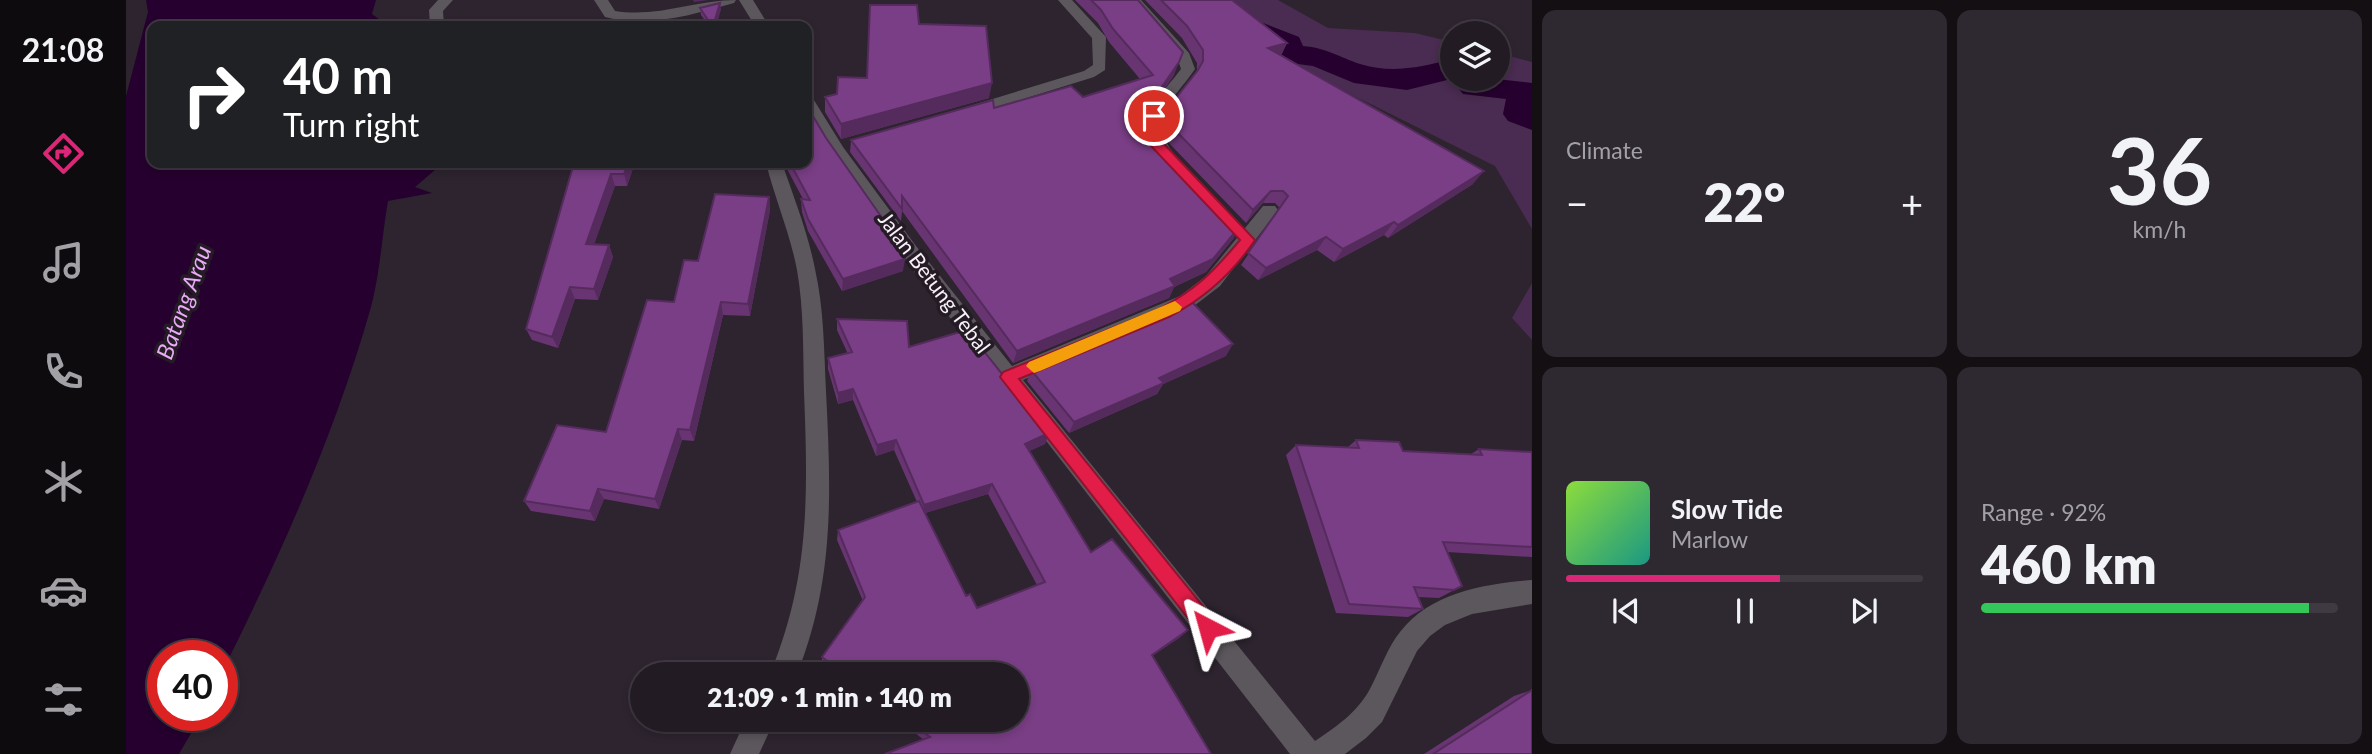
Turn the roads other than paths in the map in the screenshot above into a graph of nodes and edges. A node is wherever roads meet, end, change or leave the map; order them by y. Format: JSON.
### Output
{"nodes":[{"id":1,"x":446,"y":0,"type":"edge"},
{"id":2,"x":601,"y":0,"type":"edge"},
{"id":3,"x":729,"y":0,"type":"edge"},
{"id":4,"x":746,"y":0,"type":"edge"},
{"id":5,"x":1065,"y":0,"type":"edge"},
{"id":6,"x":1134,"y":0,"type":"edge"},
{"id":7,"x":437,"y":21,"type":"edge"},
{"id":8,"x":759,"y":21,"type":"edge"},
{"id":9,"x":812,"y":107,"type":"edge"},
{"id":10,"x":952,"y":116,"type":"edge"},
{"id":11,"x":1173,"y":163,"type":"edge"},
{"id":12,"x":776,"y":168,"type":"edge"},
{"id":13,"x":1269,"y":209,"type":"edge"},
{"id":14,"x":1008,"y":377,"type":"junction"},
{"id":15,"x":1532,"y":592,"type":"edge"},
{"id":16,"x":788,"y":662,"type":"edge"},
{"id":17,"x":755,"y":732,"type":"edge"},
{"id":18,"x":744,"y":754,"type":"edge"},
{"id":19,"x":1308,"y":754,"type":"edge"},
{"id":20,"x":1320,"y":754,"type":"edge"}],
"edges":[{"from":1,"to":7,"type":"street"},
{"from":2,"to":3,"type":"street"},
{"from":4,"to":8,"type":"street"},
{"from":5,"to":10,"type":"street"},
{"from":6,"to":11,"type":"street"},
{"from":9,"to":14,"type":"street","name":"Jalan Betung Tebal"},
{"from":12,"to":16,"type":"street"},
{"from":13,"to":14,"type":"street"},
{"from":14,"to":19,"type":"street","name":"Jalan Betung Tebal"},
{"from":15,"to":20,"type":"street"},
{"from":17,"to":18,"type":"street"}]}
